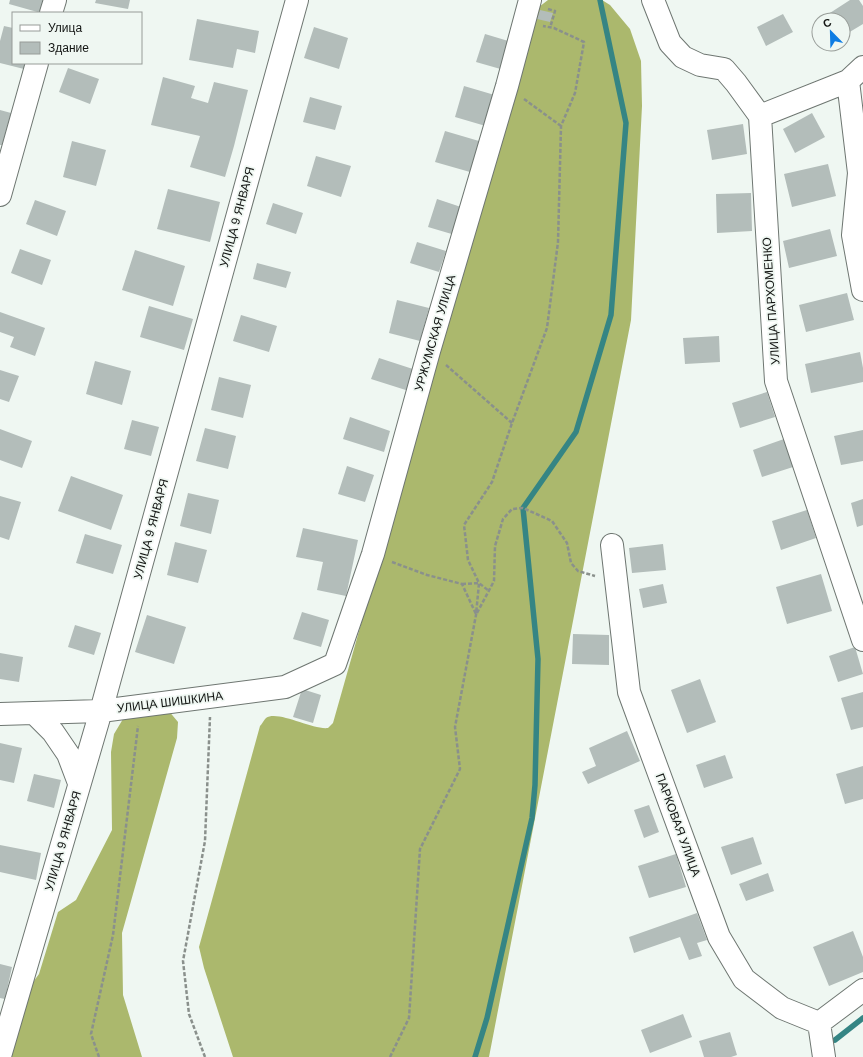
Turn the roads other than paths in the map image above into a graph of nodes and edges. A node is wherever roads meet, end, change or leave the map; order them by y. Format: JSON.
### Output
{"nodes":[{"id":1,"x":55,"y":0,"type":"edge"},
{"id":2,"x":297,"y":0,"type":"edge"},
{"id":3,"x":530,"y":0,"type":"edge"},
{"id":4,"x":653,"y":0,"type":"edge"},
{"id":5,"x":51,"y":12,"type":"edge"},
{"id":6,"x":37,"y":64,"type":"edge"},
{"id":7,"x":856,"y":74,"type":"edge"},
{"id":8,"x":760,"y":116,"type":"junction"},
{"id":9,"x":0,"y":195,"type":"edge"},
{"id":10,"x":863,"y":290,"type":"edge"},
{"id":11,"x":612,"y":545,"type":"dead end"},
{"id":12,"x":863,"y":640,"type":"edge"},
{"id":13,"x":335,"y":664,"type":"joint"},
{"id":14,"x":100,"y":711,"type":"junction"},
{"id":15,"x":34,"y":713,"type":"junction"},
{"id":16,"x":0,"y":714,"type":"edge"},
{"id":17,"x":79,"y":783,"type":"junction"},
{"id":18,"x":863,"y":990,"type":"edge"},
{"id":19,"x":819,"y":1024,"type":"junction"},
{"id":20,"x":0,"y":1056,"type":"edge"},
{"id":21,"x":824,"y":1057,"type":"edge"}],
"edges":[{"from":1,"to":5,"type":"street"},
{"from":2,"to":14,"type":"street","name":"УЛИЦА 9 ЯНВАРЯ"},
{"from":3,"to":13,"type":"street","name":"УРЖУМСКАЯ УЛИЦА"},
{"from":4,"to":8,"type":"street"},
{"from":6,"to":9,"type":"street"},
{"from":7,"to":8,"type":"street"},
{"from":7,"to":10,"type":"street"},
{"from":8,"to":12,"type":"street","name":"УЛИЦА ПАРХОМЕНКО"},
{"from":11,"to":19,"type":"street","name":"ПАРКОВАЯ УЛИЦА"},
{"from":13,"to":14,"type":"street","name":"УЛИЦА ШИШКИНА"},
{"from":14,"to":15,"type":"street","name":"УЛИЦА ШИШКИНА"},
{"from":14,"to":17,"type":"street","name":"УЛИЦА 9 ЯНВАРЯ"},
{"from":15,"to":16,"type":"street","name":"УЛИЦА ШИШКИНА"},
{"from":15,"to":17,"type":"street"},
{"from":17,"to":20,"type":"street","name":"УЛИЦА 9 ЯНВАРЯ"},
{"from":18,"to":19,"type":"street"},
{"from":19,"to":21,"type":"street"}]}
